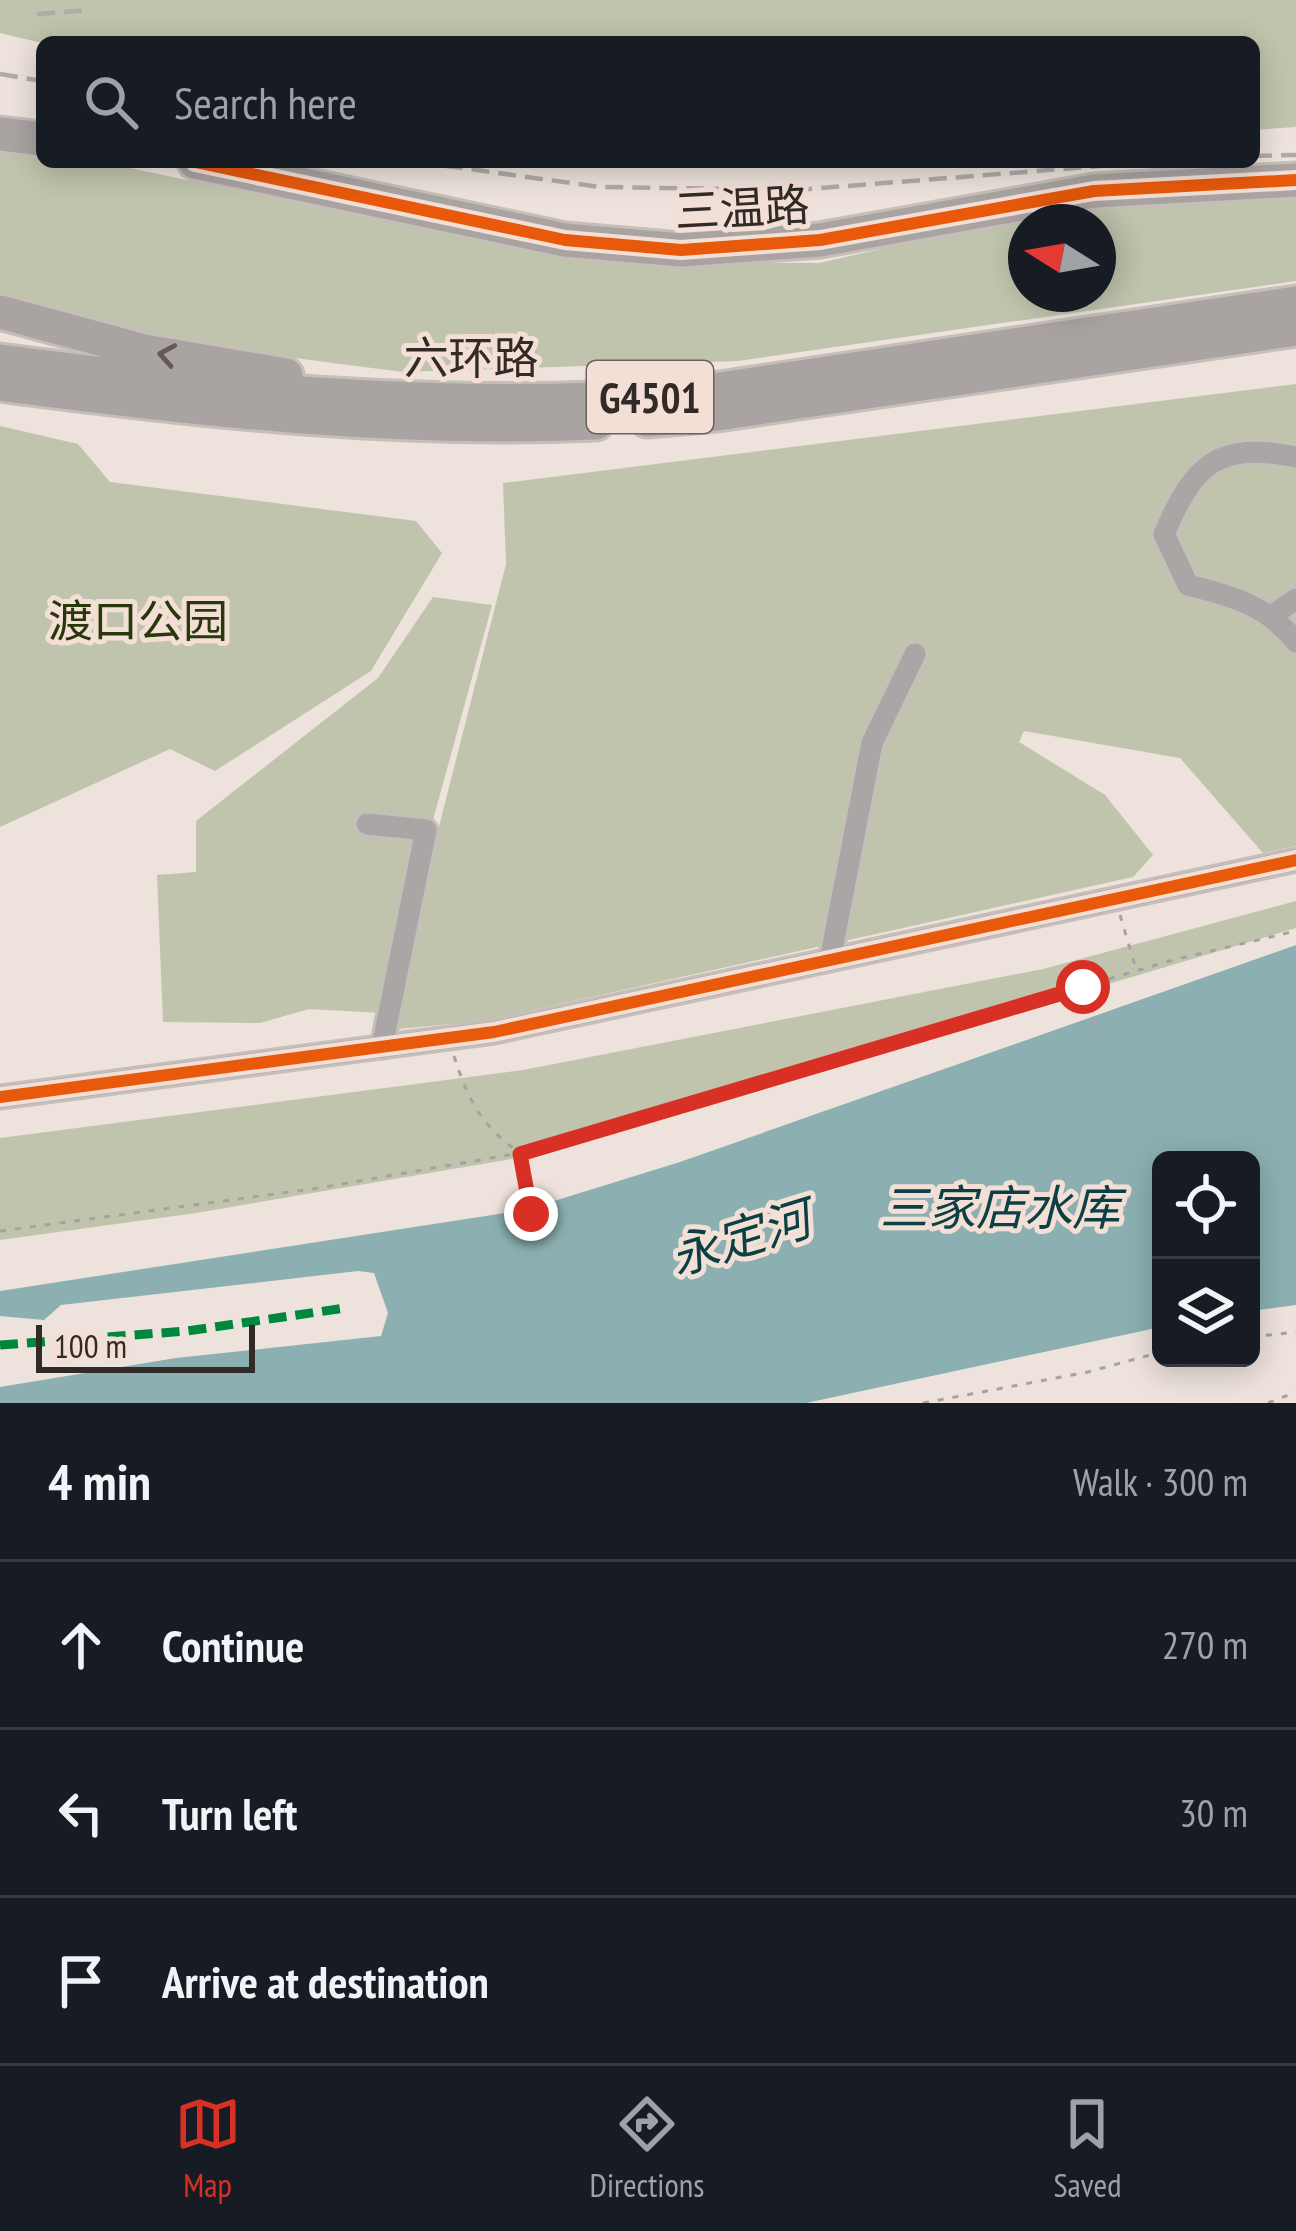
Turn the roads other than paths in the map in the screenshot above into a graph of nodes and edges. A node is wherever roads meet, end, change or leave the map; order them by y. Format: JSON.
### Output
{"nodes":[{"id":1,"x":0,"y":134,"type":"edge"},
{"id":2,"x":36,"y":138,"type":"edge"},
{"id":3,"x":223,"y":168,"type":"edge"},
{"id":4,"x":1296,"y":180,"type":"edge"},
{"id":5,"x":1296,"y":303,"type":"edge"},
{"id":6,"x":0,"y":312,"type":"edge"},
{"id":7,"x":1296,"y":329,"type":"edge"},
{"id":8,"x":0,"y":361,"type":"edge"},
{"id":9,"x":0,"y":384,"type":"edge"},
{"id":10,"x":0,"y":402,"type":"edge"},
{"id":11,"x":490,"y":404,"type":"junction"},
{"id":12,"x":233,"y":414,"type":"junction"},
{"id":13,"x":1296,"y":457,"type":"edge"},
{"id":14,"x":1296,"y":599,"type":"edge"},
{"id":15,"x":1271,"y":616,"type":"junction"},
{"id":16,"x":1296,"y":642,"type":"edge"},
{"id":17,"x":915,"y":654,"type":"dead end"},
{"id":18,"x":367,"y":824,"type":"dead end"},
{"id":19,"x":1296,"y":860,"type":"edge"},
{"id":20,"x":830,"y":960,"type":"junction"},
{"id":21,"x":382,"y":1047,"type":"junction"},
{"id":22,"x":0,"y":1097,"type":"edge"}],
"edges":[{"from":1,"to":2,"type":"highway"},
{"from":3,"to":4,"type":"highway","name":"三温路"},
{"from":5,"to":11,"type":"highway","name":"六环路","number":"G4501"},
{"from":11,"to":6,"type":"highway","one_way":true},
{"from":7,"to":12,"type":"highway","name":"六环路","number":"G4501"},
{"from":8,"to":11,"type":"highway","name":"六环路","number":"G4501"},
{"from":9,"to":12,"type":"highway","name":"六环路","number":"G4501"},
{"from":10,"to":12,"type":"highway"},
{"from":13,"to":15,"type":"street"},
{"from":14,"to":15,"type":"street"},
{"from":15,"to":16,"type":"street"},
{"from":17,"to":20,"type":"street"},
{"from":18,"to":21,"type":"street"},
{"from":19,"to":20,"type":"street"},
{"from":20,"to":21,"type":"street"},
{"from":21,"to":22,"type":"street"}]}
